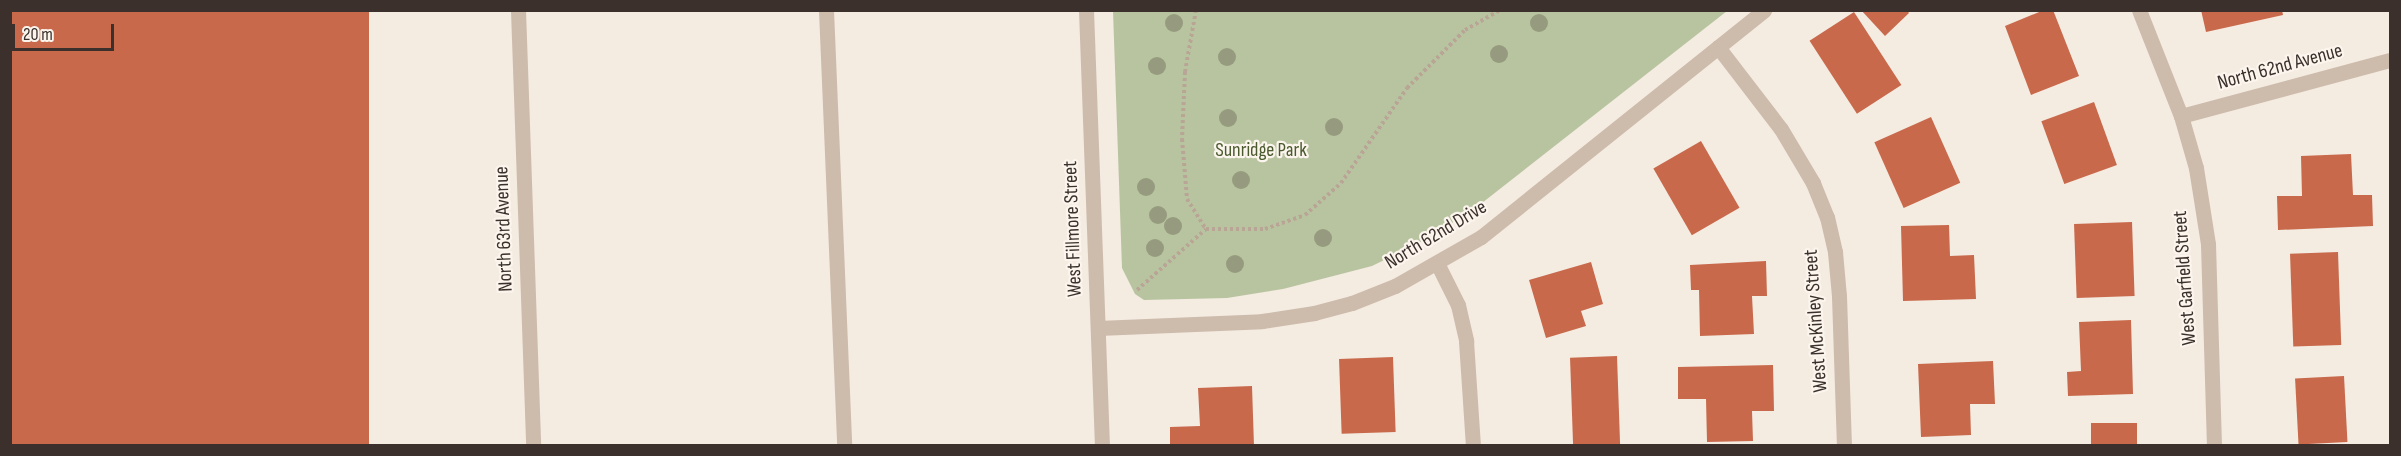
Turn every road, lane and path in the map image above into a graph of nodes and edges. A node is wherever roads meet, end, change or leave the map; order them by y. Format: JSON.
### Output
{"nodes":[{"id":1,"x":518,"y":10,"type":"edge"},
{"id":2,"x":826,"y":10,"type":"edge"},
{"id":3,"x":1086,"y":10,"type":"edge"},
{"id":4,"x":1196,"y":10,"type":"edge"},
{"id":5,"x":1500,"y":10,"type":"edge"},
{"id":6,"x":1764,"y":10,"type":"edge"},
{"id":7,"x":2139,"y":10,"type":"edge"},
{"id":8,"x":1718,"y":47,"type":"junction"},
{"id":9,"x":2391,"y":60,"type":"edge"},
{"id":10,"x":2181,"y":116,"type":"junction"},
{"id":11,"x":1206,"y":229,"type":"junction"},
{"id":12,"x":1437,"y":263,"type":"junction"},
{"id":13,"x":1137,"y":290,"type":"dead end"},
{"id":14,"x":1098,"y":328,"type":"junction"},
{"id":15,"x":533,"y":446,"type":"edge"},
{"id":16,"x":844,"y":446,"type":"edge"},
{"id":17,"x":1102,"y":446,"type":"edge"},
{"id":18,"x":1473,"y":446,"type":"edge"},
{"id":19,"x":1844,"y":446,"type":"edge"},
{"id":20,"x":2214,"y":446,"type":"edge"}],
"edges":[{"from":1,"to":15,"type":"street","name":"North 63rd Avenue"},
{"from":2,"to":16,"type":"street"},
{"from":3,"to":14,"type":"street","name":"West Fillmore Street"},
{"from":4,"to":11,"type":"path"},
{"from":5,"to":11,"type":"path"},
{"from":6,"to":8,"type":"street","name":"North 62nd Drive"},
{"from":7,"to":10,"type":"street","name":"West Garfield Street"},
{"from":8,"to":12,"type":"street","name":"North 62nd Drive"},
{"from":8,"to":19,"type":"street","name":"West McKinley Street"},
{"from":9,"to":10,"type":"street","name":"North 62nd Avenue"},
{"from":10,"to":20,"type":"street","name":"West Garfield Street"},
{"from":11,"to":13,"type":"path"},
{"from":12,"to":14,"type":"street","name":"North 62nd Drive"},
{"from":12,"to":18,"type":"street"},
{"from":14,"to":17,"type":"street","name":"West Fillmore Street"}]}
